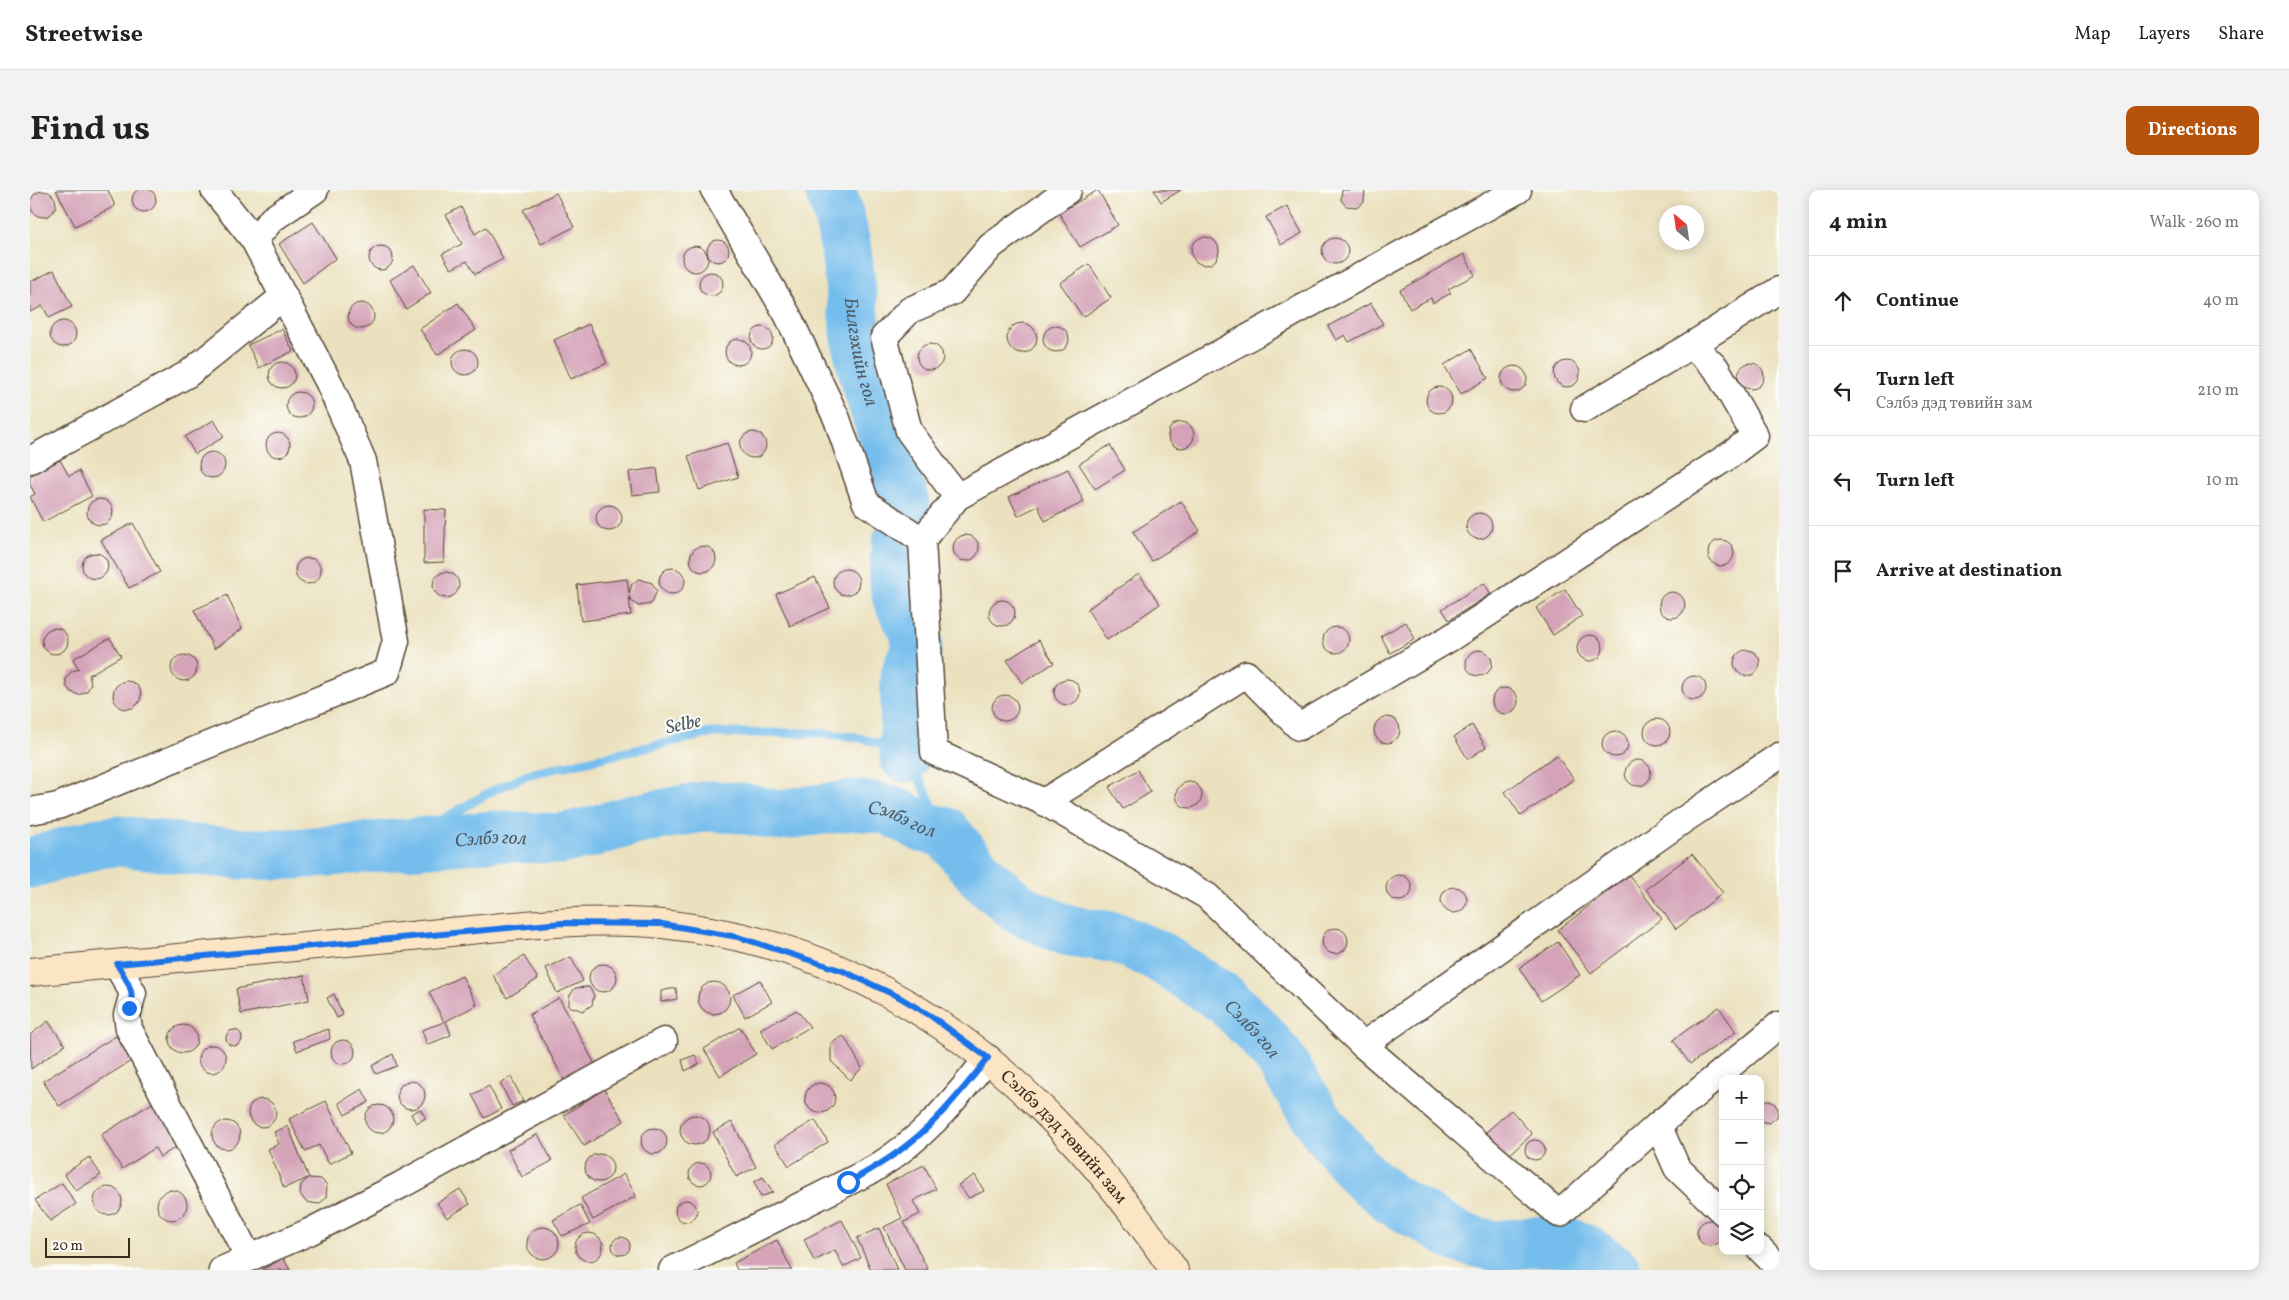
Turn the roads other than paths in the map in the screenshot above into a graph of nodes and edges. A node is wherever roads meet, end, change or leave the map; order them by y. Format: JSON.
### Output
{"nodes":[{"id":1,"x":214,"y":190,"type":"edge"},
{"id":2,"x":315,"y":190,"type":"edge"},
{"id":3,"x":714,"y":190,"type":"edge"},
{"id":4,"x":1068,"y":190,"type":"edge"},
{"id":5,"x":1518,"y":190,"type":"edge"},
{"id":6,"x":254,"y":240,"type":"junction"},
{"id":7,"x":1779,"y":290,"type":"edge"},
{"id":8,"x":284,"y":296,"type":"junction"},
{"id":9,"x":1692,"y":345,"type":"junction"},
{"id":10,"x":1584,"y":409,"type":"dead end"},
{"id":11,"x":30,"y":460,"type":"edge"},
{"id":12,"x":957,"y":497,"type":"junction"},
{"id":13,"x":922,"y":540,"type":"junction"},
{"id":14,"x":1779,"y":756,"type":"edge"},
{"id":15,"x":1044,"y":802,"type":"junction"},
{"id":16,"x":30,"y":811,"type":"edge"},
{"id":17,"x":117,"y":964,"type":"junction"},
{"id":18,"x":30,"y":972,"type":"edge"},
{"id":19,"x":1779,"y":1025,"type":"edge"},
{"id":20,"x":664,"y":1041,"type":"dead end"},
{"id":21,"x":1363,"y":1045,"type":"junction"},
{"id":22,"x":988,"y":1058,"type":"junction"},
{"id":23,"x":1658,"y":1124,"type":"junction"},
{"id":24,"x":1721,"y":1210,"type":"edge"},
{"id":25,"x":1764,"y":1253,"type":"edge"},
{"id":26,"x":249,"y":1258,"type":"junction"},
{"id":27,"x":703,"y":1263,"type":"edge"},
{"id":28,"x":1779,"y":1268,"type":"edge"},
{"id":29,"x":222,"y":1270,"type":"edge"},
{"id":30,"x":672,"y":1270,"type":"edge"},
{"id":31,"x":1174,"y":1270,"type":"edge"}],
"edges":[{"from":1,"to":6,"type":"street"},
{"from":2,"to":6,"type":"street"},
{"from":3,"to":13,"type":"street"},
{"from":4,"to":12,"type":"street"},
{"from":5,"to":12,"type":"street"},
{"from":6,"to":8,"type":"street"},
{"from":7,"to":9,"type":"street"},
{"from":8,"to":11,"type":"street"},
{"from":8,"to":16,"type":"street"},
{"from":9,"to":10,"type":"street"},
{"from":9,"to":15,"type":"street"},
{"from":12,"to":13,"type":"street"},
{"from":13,"to":15,"type":"street"},
{"from":14,"to":21,"type":"street"},
{"from":15,"to":21,"type":"street"},
{"from":17,"to":18,"type":"street","name":"Сэлбэ дэд төвийн зам"},
{"from":17,"to":22,"type":"street","name":"Сэлбэ дэд төвийн зам"},
{"from":17,"to":26,"type":"street"},
{"from":19,"to":23,"type":"street"},
{"from":20,"to":26,"type":"street"},
{"from":21,"to":23,"type":"street"},
{"from":22,"to":27,"type":"street"},
{"from":22,"to":31,"type":"street","name":"Сэлбэ дэд төвийн зам"},
{"from":23,"to":24,"type":"street"},
{"from":25,"to":28,"type":"street"},
{"from":26,"to":29,"type":"street"},
{"from":27,"to":30,"type":"street"}]}
